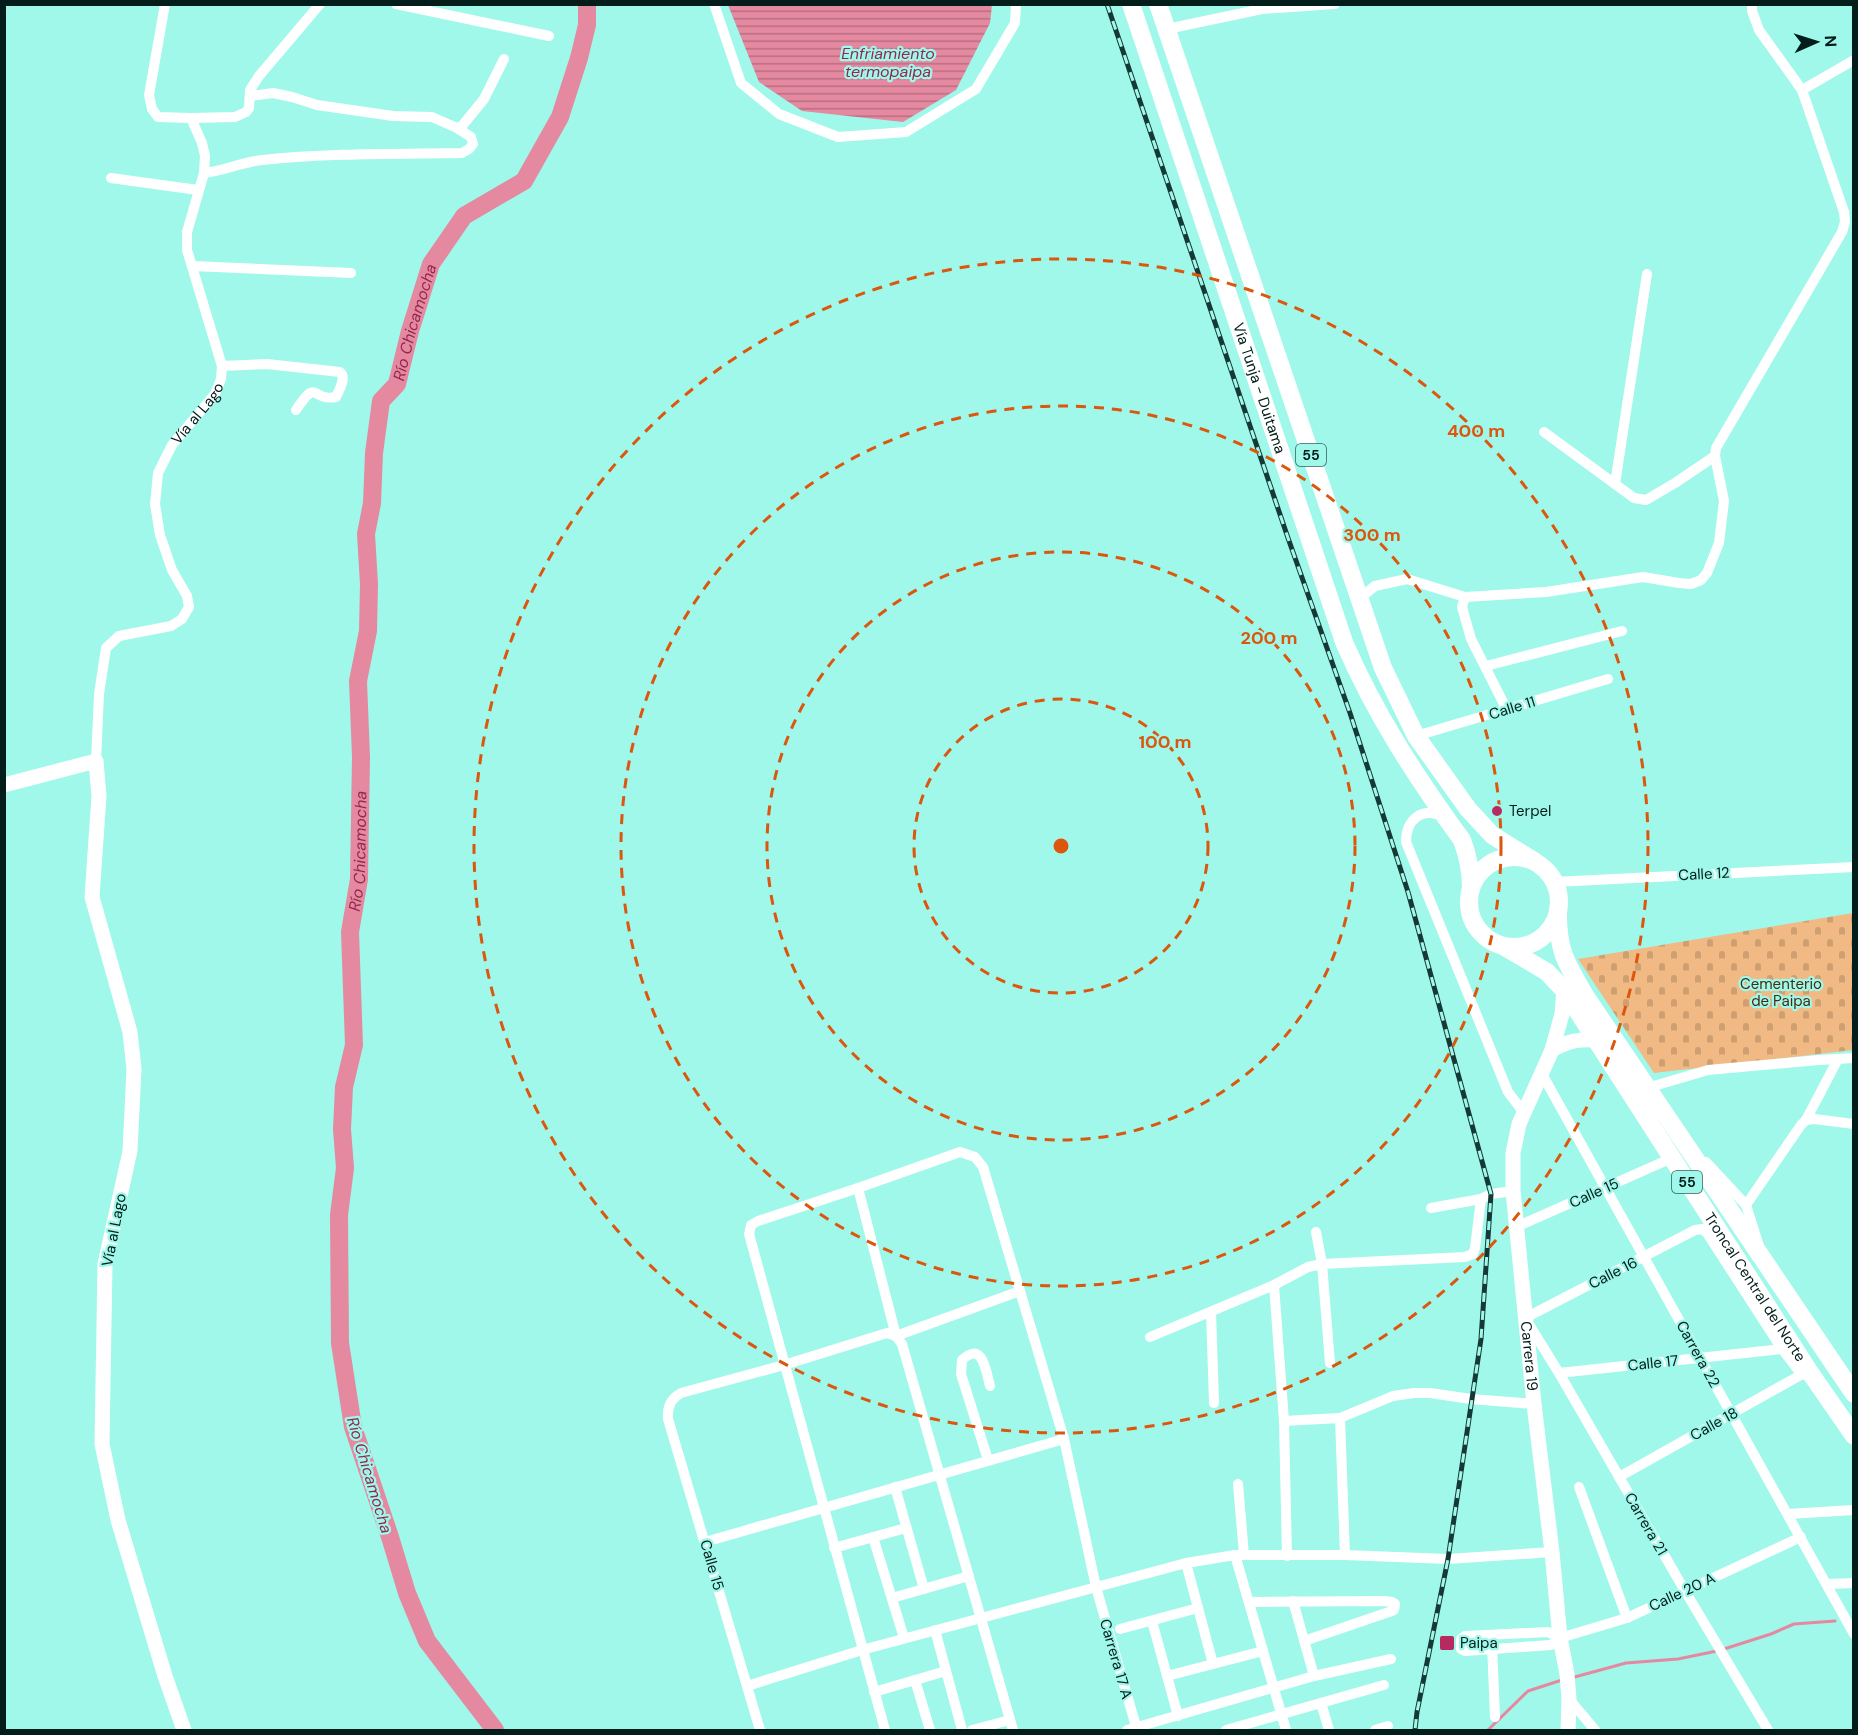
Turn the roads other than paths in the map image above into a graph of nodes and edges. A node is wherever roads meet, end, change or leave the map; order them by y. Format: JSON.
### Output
{"nodes":[{"id":1,"x":165,"y":4,"type":"edge"},
{"id":2,"x":320,"y":4,"type":"edge"},
{"id":3,"x":396,"y":4,"type":"edge"},
{"id":4,"x":714,"y":4,"type":"edge"},
{"id":5,"x":1016,"y":4,"type":"edge"},
{"id":6,"x":1131,"y":4,"type":"edge"},
{"id":7,"x":1158,"y":4,"type":"edge"},
{"id":8,"x":1335,"y":4,"type":"edge"},
{"id":9,"x":1752,"y":4,"type":"edge"},
{"id":10,"x":1167,"y":29,"type":"junction"},
{"id":11,"x":549,"y":36,"type":"dead end"},
{"id":12,"x":504,"y":58,"type":"dead end"},
{"id":13,"x":1854,"y":60,"type":"edge"},
{"id":14,"x":1802,"y":90,"type":"junction"},
{"id":15,"x":250,"y":96,"type":"junction"},
{"id":16,"x":191,"y":118,"type":"junction"},
{"id":17,"x":458,"y":128,"type":"junction"},
{"id":18,"x":204,"y":173,"type":"junction"},
{"id":19,"x":111,"y":178,"type":"dead end"},
{"id":20,"x":198,"y":190,"type":"junction"},
{"id":21,"x":192,"y":266,"type":"junction"},
{"id":22,"x":351,"y":273,"type":"dead end"},
{"id":23,"x":1647,"y":274,"type":"dead end"},
{"id":24,"x":222,"y":366,"type":"junction"},
{"id":25,"x":296,"y":410,"type":"dead end"},
{"id":26,"x":1544,"y":432,"type":"dead end"},
{"id":27,"x":1715,"y":456,"type":"junction"},
{"id":28,"x":1615,"y":484,"type":"junction"},
{"id":29,"x":1465,"y":597,"type":"junction"},
{"id":30,"x":1360,"y":598,"type":"junction"},
{"id":31,"x":1622,"y":632,"type":"dead end"},
{"id":32,"x":1486,"y":666,"type":"junction"},
{"id":33,"x":1608,"y":679,"type":"dead end"},
{"id":34,"x":1507,"y":710,"type":"junction"},
{"id":35,"x":1416,"y":736,"type":"junction"},
{"id":36,"x":96,"y":761,"type":"junction"},
{"id":37,"x":4,"y":785,"type":"edge"},
{"id":38,"x":1445,"y":816,"type":"junction"},
{"id":39,"x":1534,"y":861,"type":"junction"},
{"id":40,"x":1854,"y":867,"type":"edge"},
{"id":41,"x":1554,"y":882,"type":"junction"},
{"id":42,"x":1471,"y":888,"type":"junction"},
{"id":43,"x":1558,"y":909,"type":"junction"},
{"id":44,"x":1503,"y":946,"type":"junction"},
{"id":45,"x":1564,"y":990,"type":"junction"},
{"id":46,"x":1596,"y":1040,"type":"junction"},
{"id":47,"x":1552,"y":1050,"type":"junction"},
{"id":48,"x":1854,"y":1058,"type":"edge"},
{"id":49,"x":1838,"y":1059,"type":"junction"},
{"id":50,"x":1542,"y":1074,"type":"junction"},
{"id":51,"x":1647,"y":1088,"type":"junction"},
{"id":52,"x":1524,"y":1113,"type":"junction"},
{"id":53,"x":1806,"y":1120,"type":"junction"},
{"id":54,"x":1854,"y":1124,"type":"edge"},
{"id":55,"x":1686,"y":1146,"type":"junction"},
{"id":56,"x":1672,"y":1158,"type":"junction"},
{"id":57,"x":858,"y":1188,"type":"junction"},
{"id":58,"x":1606,"y":1188,"type":"junction"},
{"id":59,"x":1513,"y":1191,"type":"junction"},
{"id":60,"x":1481,"y":1199,"type":"junction"},
{"id":61,"x":1746,"y":1205,"type":"junction"},
{"id":62,"x":1431,"y":1208,"type":"dead end"},
{"id":63,"x":1516,"y":1227,"type":"junction"},
{"id":64,"x":1316,"y":1232,"type":"dead end"},
{"id":65,"x":1760,"y":1255,"type":"junction"},
{"id":66,"x":1644,"y":1257,"type":"junction"},
{"id":67,"x":1322,"y":1264,"type":"junction"},
{"id":68,"x":1274,"y":1285,"type":"junction"},
{"id":69,"x":1020,"y":1291,"type":"junction"},
{"id":70,"x":1211,"y":1312,"type":"junction"},
{"id":71,"x":1525,"y":1318,"type":"junction"},
{"id":72,"x":896,"y":1336,"type":"junction"},
{"id":73,"x":1150,"y":1337,"type":"dead end"},
{"id":74,"x":1782,"y":1349,"type":"junction"},
{"id":75,"x":1701,"y":1359,"type":"junction"},
{"id":76,"x":1330,"y":1363,"type":"dead end"},
{"id":77,"x":784,"y":1365,"type":"junction"},
{"id":78,"x":1559,"y":1372,"type":"junction"},
{"id":79,"x":1806,"y":1373,"type":"junction"},
{"id":80,"x":990,"y":1386,"type":"dead end"},
{"id":81,"x":1854,"y":1394,"type":"edge"},
{"id":82,"x":1214,"y":1403,"type":"dead end"},
{"id":83,"x":1534,"y":1404,"type":"junction"},
{"id":84,"x":1732,"y":1414,"type":"junction"},
{"id":85,"x":1340,"y":1418,"type":"junction"},
{"id":86,"x":1284,"y":1421,"type":"junction"},
{"id":87,"x":1854,"y":1437,"type":"edge"},
{"id":88,"x":1064,"y":1438,"type":"junction"},
{"id":89,"x":988,"y":1460,"type":"junction"},
{"id":90,"x":940,"y":1474,"type":"junction"},
{"id":91,"x":1619,"y":1477,"type":"junction"},
{"id":92,"x":1238,"y":1484,"type":"dead end"},
{"id":93,"x":1579,"y":1487,"type":"dead end"},
{"id":94,"x":895,"y":1488,"type":"junction"},
{"id":95,"x":823,"y":1508,"type":"junction"},
{"id":96,"x":1854,"y":1509,"type":"edge"},
{"id":97,"x":1788,"y":1514,"type":"junction"},
{"id":98,"x":906,"y":1528,"type":"junction"},
{"id":99,"x":873,"y":1537,"type":"junction"},
{"id":100,"x":1801,"y":1537,"type":"junction"},
{"id":101,"x":705,"y":1542,"type":"junction"},
{"id":102,"x":834,"y":1548,"type":"junction"},
{"id":103,"x":1552,"y":1552,"type":"junction"},
{"id":104,"x":1240,"y":1555,"type":"junction"},
{"id":105,"x":1345,"y":1555,"type":"junction"},
{"id":106,"x":1287,"y":1556,"type":"junction"},
{"id":107,"x":1186,"y":1563,"type":"junction"},
{"id":108,"x":969,"y":1576,"type":"junction"},
{"id":109,"x":1854,"y":1583,"type":"edge"},
{"id":110,"x":1827,"y":1584,"type":"junction"},
{"id":111,"x":1096,"y":1587,"type":"junction"},
{"id":112,"x":924,"y":1589,"type":"junction"},
{"id":113,"x":1685,"y":1591,"type":"junction"},
{"id":114,"x":892,"y":1598,"type":"junction"},
{"id":115,"x":1293,"y":1601,"type":"junction"},
{"id":116,"x":1249,"y":1602,"type":"junction"},
{"id":117,"x":1198,"y":1608,"type":"junction"},
{"id":118,"x":981,"y":1618,"type":"junction"},
{"id":119,"x":1627,"y":1618,"type":"junction"},
{"id":120,"x":1152,"y":1621,"type":"junction"},
{"id":121,"x":1120,"y":1629,"type":"dead end"},
{"id":122,"x":935,"y":1630,"type":"junction"},
{"id":123,"x":1853,"y":1632,"type":"edge"},
{"id":124,"x":1491,"y":1635,"type":"junction"},
{"id":125,"x":904,"y":1638,"type":"junction"},
{"id":126,"x":1560,"y":1638,"type":"junction"},
{"id":127,"x":1304,"y":1641,"type":"junction"},
{"id":128,"x":862,"y":1650,"type":"junction"},
{"id":129,"x":1492,"y":1650,"type":"junction"},
{"id":130,"x":1263,"y":1651,"type":"junction"},
{"id":131,"x":1391,"y":1659,"type":"dead end"},
{"id":132,"x":1213,"y":1664,"type":"junction"},
{"id":133,"x":946,"y":1671,"type":"junction"},
{"id":134,"x":1167,"y":1676,"type":"junction"},
{"id":135,"x":1314,"y":1676,"type":"junction"},
{"id":136,"x":915,"y":1680,"type":"junction"},
{"id":137,"x":1384,"y":1685,"type":"dead end"},
{"id":138,"x":747,"y":1686,"type":"junction"},
{"id":139,"x":1274,"y":1688,"type":"junction"},
{"id":140,"x":874,"y":1692,"type":"junction"},
{"id":141,"x":1569,"y":1696,"type":"junction"},
{"id":142,"x":1321,"y":1703,"type":"junction"},
{"id":143,"x":1281,"y":1714,"type":"junction"},
{"id":144,"x":1178,"y":1716,"type":"junction"},
{"id":145,"x":1495,"y":1717,"type":"dead end"},
{"id":146,"x":1011,"y":1725,"type":"edge"},
{"id":147,"x":1388,"y":1726,"type":"dead end"},
{"id":148,"x":1133,"y":1730,"type":"edge"},
{"id":149,"x":184,"y":1731,"type":"edge"},
{"id":150,"x":760,"y":1731,"type":"edge"},
{"id":151,"x":885,"y":1731,"type":"edge"},
{"id":152,"x":930,"y":1731,"type":"edge"},
{"id":153,"x":962,"y":1731,"type":"edge"},
{"id":154,"x":972,"y":1731,"type":"edge"},
{"id":155,"x":1226,"y":1731,"type":"edge"},
{"id":156,"x":1286,"y":1731,"type":"edge"},
{"id":157,"x":1329,"y":1731,"type":"edge"},
{"id":158,"x":1375,"y":1731,"type":"edge"},
{"id":159,"x":1568,"y":1731,"type":"edge"},
{"id":160,"x":1595,"y":1731,"type":"edge"},
{"id":161,"x":1768,"y":1731,"type":"edge"}],
"edges":[{"from":1,"to":16,"type":"street"},
{"from":2,"to":15,"type":"street"},
{"from":3,"to":11,"type":"street"},
{"from":4,"to":5,"type":"street"},
{"from":6,"to":38,"type":"highway","name":"Vía Tunja - Duitama","number":"55"},
{"from":7,"to":10,"type":"highway","name":"Vía Tunja - Duitama","number":"55"},
{"from":8,"to":10,"type":"street"},
{"from":9,"to":14,"type":"street"},
{"from":10,"to":30,"type":"highway","name":"Vía Tunja - Duitama","number":"55"},
{"from":12,"to":17,"type":"street"},
{"from":13,"to":14,"type":"street"},
{"from":14,"to":27,"type":"street"},
{"from":15,"to":16,"type":"street"},
{"from":15,"to":17,"type":"street"},
{"from":16,"to":18,"type":"street","name":"Vía al Lago"},
{"from":17,"to":18,"type":"street"},
{"from":18,"to":20,"type":"street","name":"Vía al Lago"},
{"from":19,"to":20,"type":"street"},
{"from":20,"to":21,"type":"street","name":"Vía al Lago"},
{"from":21,"to":22,"type":"street"},
{"from":21,"to":24,"type":"street","name":"Vía al Lago"},
{"from":23,"to":28,"type":"street"},
{"from":24,"to":25,"type":"street"},
{"from":24,"to":36,"type":"street","name":"Vía al Lago"},
{"from":26,"to":28,"type":"street"},
{"from":27,"to":28,"type":"street"},
{"from":27,"to":29,"type":"street"},
{"from":29,"to":30,"type":"street"},
{"from":29,"to":32,"type":"street"},
{"from":30,"to":35,"type":"highway","name":"Vía Tunja - Duitama","number":"55"},
{"from":31,"to":32,"type":"street"},
{"from":32,"to":34,"type":"street"},
{"from":33,"to":34,"type":"street","name":"Calle 11"},
{"from":34,"to":35,"type":"street","name":"Calle 11"},
{"from":35,"to":39,"type":"highway","name":"Vía Tunja - Duitama","number":"55"},
{"from":36,"to":37,"type":"street"},
{"from":36,"to":149,"type":"street","name":"Vía al Lago"},
{"from":38,"to":42,"type":"highway","name":"Vía Tunja - Duitama","number":"55"},
{"from":38,"to":52,"type":"street"},
{"from":39,"to":41,"type":"highway","number":"55"},
{"from":39,"to":42,"type":"highway"},
{"from":40,"to":41,"type":"street","name":"Calle 12"},
{"from":41,"to":43,"type":"highway","number":"55"},
{"from":42,"to":44,"type":"highway","number":"55"},
{"from":43,"to":44,"type":"highway"},
{"from":43,"to":51,"type":"highway","name":"Troncal Central del Norte","number":"55"},
{"from":44,"to":45,"type":"highway","name":"Troncal Central del Norte","number":"55"},
{"from":45,"to":46,"type":"highway","name":"Troncal Central del Norte","number":"55"},
{"from":45,"to":47,"type":"street","name":"Carrera 19"},
{"from":46,"to":47,"type":"street"},
{"from":46,"to":56,"type":"highway","name":"Troncal Central del Norte","number":"55"},
{"from":47,"to":50,"type":"street","name":"Carrera 19"},
{"from":48,"to":49,"type":"street"},
{"from":49,"to":51,"type":"street"},
{"from":49,"to":53,"type":"street"},
{"from":50,"to":52,"type":"street","name":"Carrera 19"},
{"from":50,"to":58,"type":"street","name":"Carrera 22"},
{"from":51,"to":55,"type":"highway","name":"Troncal Central del Norte","number":"55"},
{"from":52,"to":59,"type":"street","name":"Carrera 19"},
{"from":53,"to":54,"type":"street"},
{"from":53,"to":61,"type":"street"},
{"from":55,"to":61,"type":"street"},
{"from":55,"to":65,"type":"highway","name":"Troncal Central del Norte","number":"55"},
{"from":56,"to":58,"type":"street","name":"Calle 15"},
{"from":56,"to":79,"type":"highway","name":"Troncal Central del Norte","number":"55"},
{"from":57,"to":69,"type":"street","name":"Carrera 17 A"},
{"from":57,"to":72,"type":"street"},
{"from":57,"to":77,"type":"street"},
{"from":58,"to":63,"type":"street","name":"Calle 15"},
{"from":58,"to":66,"type":"street","name":"Carrera 22"},
{"from":59,"to":60,"type":"street"},
{"from":59,"to":63,"type":"street","name":"Carrera 19"},
{"from":60,"to":62,"type":"street"},
{"from":60,"to":67,"type":"street"},
{"from":61,"to":65,"type":"street"},
{"from":63,"to":71,"type":"street","name":"Carrera 19"},
{"from":64,"to":67,"type":"street"},
{"from":65,"to":81,"type":"highway","name":"Troncal Central del Norte","number":"55"},
{"from":66,"to":71,"type":"street","name":"Calle 16"},
{"from":66,"to":74,"type":"street","name":"Calle 16"},
{"from":66,"to":75,"type":"street","name":"Carrera 22"},
{"from":67,"to":68,"type":"street"},
{"from":67,"to":76,"type":"street"},
{"from":68,"to":70,"type":"street"},
{"from":68,"to":86,"type":"street"},
{"from":69,"to":72,"type":"street"},
{"from":69,"to":88,"type":"street","name":"Carrera 17 A"},
{"from":70,"to":73,"type":"street"},
{"from":70,"to":82,"type":"street"},
{"from":71,"to":78,"type":"street","name":"Carrera 21"},
{"from":71,"to":83,"type":"street","name":"Carrera 19"},
{"from":72,"to":77,"type":"street"},
{"from":72,"to":90,"type":"street"},
{"from":74,"to":75,"type":"street","name":"Calle 17"},
{"from":74,"to":79,"type":"street"},
{"from":75,"to":78,"type":"street","name":"Calle 17"},
{"from":75,"to":84,"type":"street","name":"Carrera 22"},
{"from":77,"to":95,"type":"street"},
{"from":77,"to":101,"type":"street","name":"Calle 15"},
{"from":78,"to":91,"type":"street","name":"Carrera 21"},
{"from":79,"to":84,"type":"street","name":"Calle 18"},
{"from":79,"to":87,"type":"highway","name":"Troncal Central del Norte","number":"55"},
{"from":80,"to":89,"type":"street"},
{"from":83,"to":85,"type":"street"},
{"from":83,"to":103,"type":"street","name":"Carrera 19"},
{"from":84,"to":91,"type":"street","name":"Calle 18"},
{"from":84,"to":97,"type":"street","name":"Carrera 22"},
{"from":85,"to":86,"type":"street"},
{"from":85,"to":105,"type":"street"},
{"from":86,"to":106,"type":"street"},
{"from":88,"to":89,"type":"street"},
{"from":88,"to":111,"type":"street","name":"Carrera 17 A"},
{"from":89,"to":90,"type":"street"},
{"from":90,"to":94,"type":"street"},
{"from":90,"to":108,"type":"street"},
{"from":91,"to":113,"type":"street","name":"Carrera 21"},
{"from":92,"to":104,"type":"street"},
{"from":93,"to":119,"type":"street"},
{"from":94,"to":95,"type":"street"},
{"from":94,"to":98,"type":"street"},
{"from":95,"to":101,"type":"street"},
{"from":95,"to":102,"type":"street"},
{"from":96,"to":97,"type":"street"},
{"from":97,"to":100,"type":"street","name":"Carrera 22"},
{"from":98,"to":99,"type":"street"},
{"from":98,"to":112,"type":"street"},
{"from":99,"to":102,"type":"street"},
{"from":99,"to":114,"type":"street"},
{"from":100,"to":110,"type":"street","name":"Carrera 22"},
{"from":100,"to":113,"type":"street","name":"Calle 20 A"},
{"from":101,"to":138,"type":"street","name":"Calle 15"},
{"from":102,"to":128,"type":"street"},
{"from":103,"to":105,"type":"street"},
{"from":103,"to":126,"type":"street","name":"Carrera 19"},
{"from":104,"to":106,"type":"street"},
{"from":104,"to":107,"type":"street"},
{"from":104,"to":116,"type":"street"},
{"from":105,"to":106,"type":"street"},
{"from":107,"to":111,"type":"street"},
{"from":107,"to":117,"type":"street"},
{"from":108,"to":112,"type":"street"},
{"from":108,"to":118,"type":"street"},
{"from":109,"to":110,"type":"street"},
{"from":110,"to":123,"type":"street","name":"Carrera 22"},
{"from":111,"to":118,"type":"street"},
{"from":111,"to":148,"type":"street","name":"Carrera 17 A"},
{"from":112,"to":114,"type":"street"},
{"from":113,"to":119,"type":"street","name":"Calle 20 A"},
{"from":113,"to":161,"type":"street","name":"Carrera 21"},
{"from":114,"to":125,"type":"street"},
{"from":115,"to":116,"type":"street"},
{"from":115,"to":127,"type":"street"},
{"from":115,"to":127,"type":"street"},
{"from":116,"to":130,"type":"street"},
{"from":117,"to":120,"type":"street"},
{"from":117,"to":132,"type":"street"},
{"from":118,"to":122,"type":"street"},
{"from":118,"to":146,"type":"street"},
{"from":119,"to":126,"type":"street","name":"Calle 20 A"},
{"from":120,"to":121,"type":"street"},
{"from":120,"to":134,"type":"street"},
{"from":122,"to":125,"type":"street"},
{"from":122,"to":133,"type":"street"},
{"from":124,"to":126,"type":"street","name":"Calle 20 A"},
{"from":124,"to":129,"type":"street"},
{"from":124,"to":129,"type":"street","name":"Calle 20 A"},
{"from":125,"to":128,"type":"street"},
{"from":126,"to":129,"type":"street","name":"Calle 20 A"},
{"from":126,"to":141,"type":"street","name":"Carrera 19"},
{"from":127,"to":135,"type":"street"},
{"from":128,"to":138,"type":"street"},
{"from":128,"to":140,"type":"street"},
{"from":129,"to":145,"type":"street"},
{"from":130,"to":132,"type":"street"},
{"from":130,"to":139,"type":"street"},
{"from":131,"to":135,"type":"street"},
{"from":132,"to":134,"type":"street"},
{"from":133,"to":136,"type":"street"},
{"from":133,"to":153,"type":"street"},
{"from":134,"to":144,"type":"street"},
{"from":135,"to":139,"type":"street"},
{"from":136,"to":140,"type":"street"},
{"from":136,"to":152,"type":"street"},
{"from":137,"to":142,"type":"street"},
{"from":138,"to":150,"type":"street","name":"Calle 15"},
{"from":139,"to":143,"type":"street"},
{"from":139,"to":144,"type":"street"},
{"from":140,"to":151,"type":"street"},
{"from":141,"to":159,"type":"street","name":"Carrera 19"},
{"from":141,"to":160,"type":"street"},
{"from":142,"to":143,"type":"street"},
{"from":142,"to":157,"type":"street"},
{"from":143,"to":155,"type":"street"},
{"from":143,"to":156,"type":"street"},
{"from":144,"to":148,"type":"street"},
{"from":146,"to":154,"type":"street"},
{"from":147,"to":158,"type":"street"}]}
